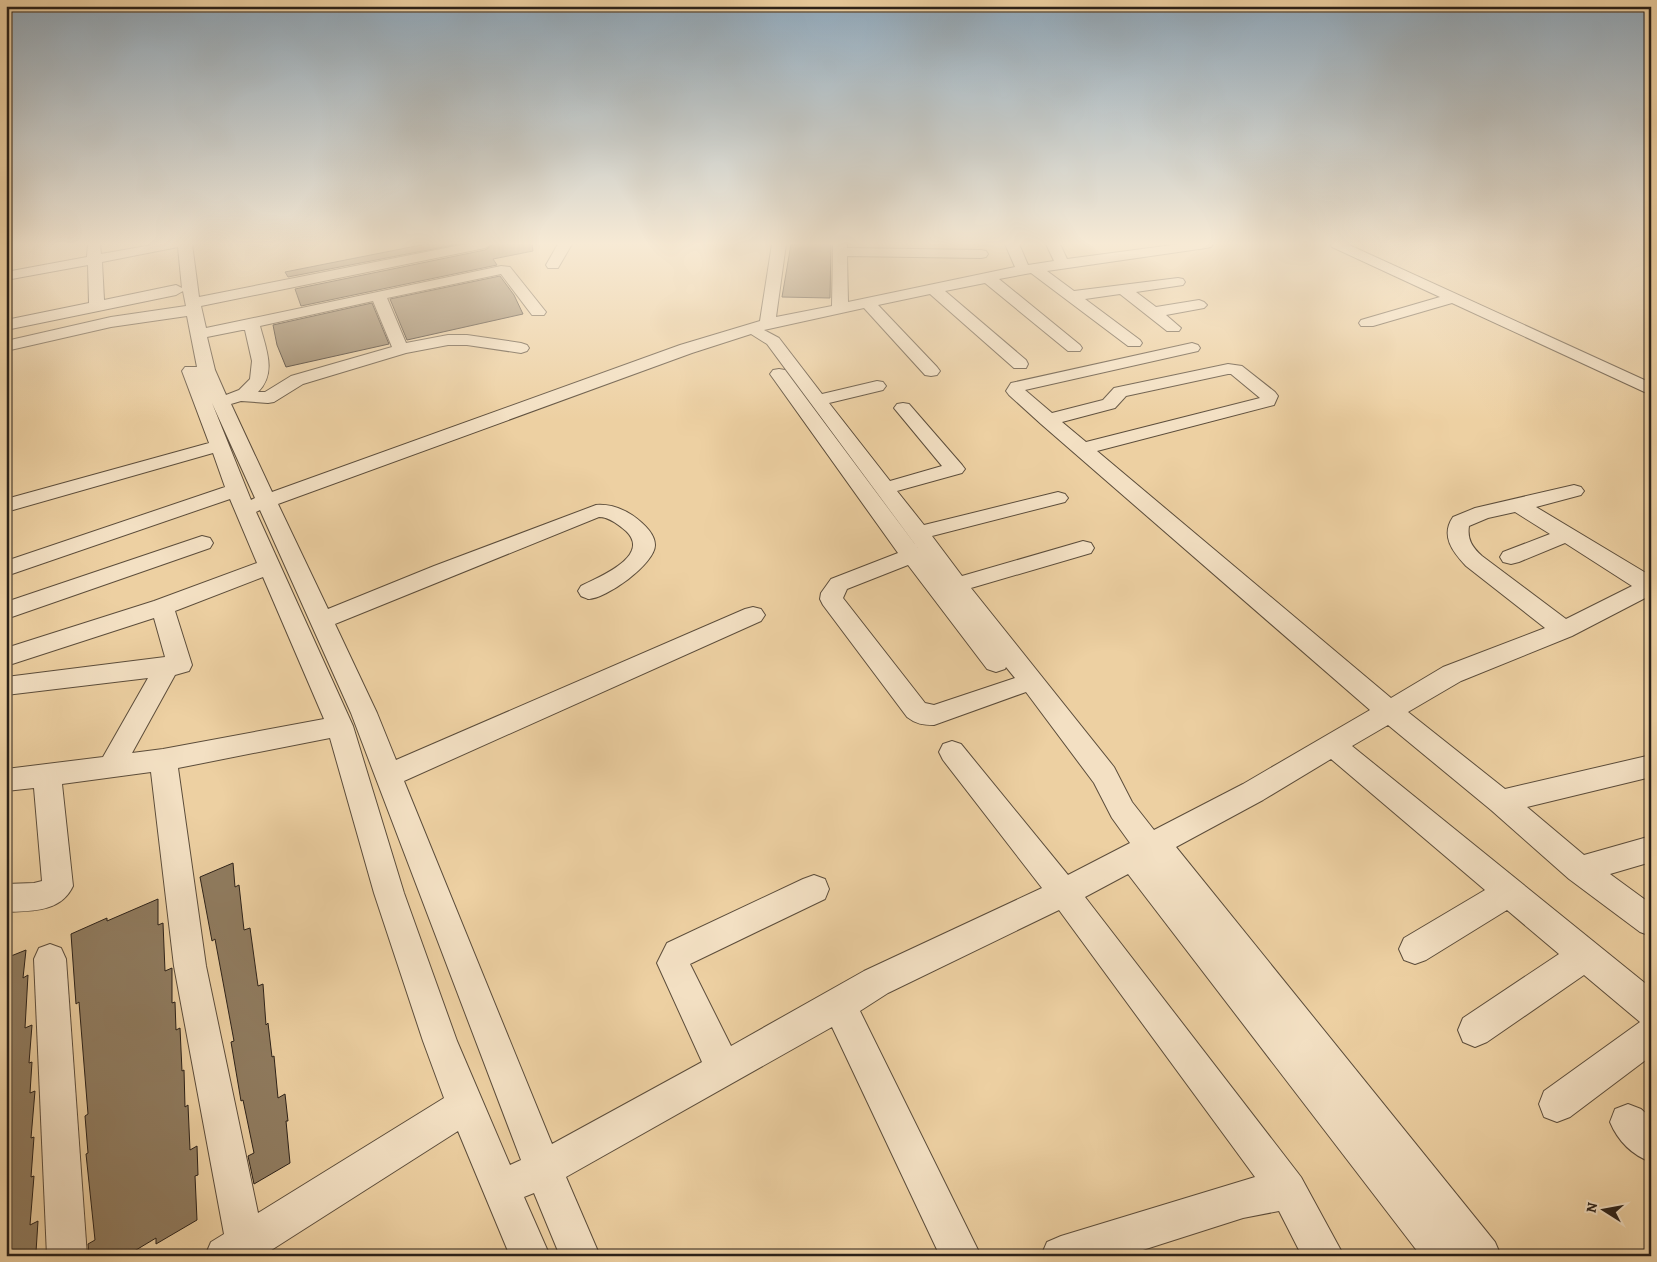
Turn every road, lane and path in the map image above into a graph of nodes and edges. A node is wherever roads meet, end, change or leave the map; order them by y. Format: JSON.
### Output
{"nodes":[{"id":1,"x":98,"y":303,"type":"edge"},
{"id":2,"x":187,"y":303,"type":"edge"},
{"id":3,"x":220,"y":303,"type":"edge"},
{"id":4,"x":347,"y":303,"type":"edge"},
{"id":5,"x":381,"y":303,"type":"edge"},
{"id":6,"x":531,"y":303,"type":"edge"},
{"id":7,"x":770,"y":303,"type":"edge"},
{"id":8,"x":840,"y":303,"type":"edge"},
{"id":9,"x":867,"y":303,"type":"joint"},
{"id":10,"x":949,"y":303,"type":"edge"},
{"id":11,"x":1019,"y":303,"type":"edge"},
{"id":12,"x":1081,"y":303,"type":"edge"},
{"id":13,"x":1142,"y":303,"type":"edge"},
{"id":14,"x":1437,"y":303,"type":"edge"},
{"id":15,"x":1464,"y":303,"type":"edge"},
{"id":16,"x":1478,"y":303,"type":"edge"},
{"id":17,"x":1199,"y":305,"type":"dead end"},
{"id":18,"x":98,"y":306,"type":"junction"},
{"id":19,"x":840,"y":309,"type":"junction"},
{"id":20,"x":188,"y":310,"type":"junction"},
{"id":21,"x":538,"y":312,"type":"dead end"},
{"id":22,"x":1154,"y":312,"type":"junction"},
{"id":23,"x":1367,"y":323,"type":"dead end"},
{"id":24,"x":6,"y":325,"type":"edge"},
{"id":25,"x":248,"y":325,"type":"junction"},
{"id":26,"x":1173,"y":328,"type":"dead end"},
{"id":27,"x":761,"y":329,"type":"junction"},
{"id":28,"x":1134,"y":343,"type":"dead end"},
{"id":29,"x":6,"y":346,"type":"edge"},
{"id":30,"x":399,"y":346,"type":"dead end"},
{"id":31,"x":521,"y":348,"type":"dead end"},
{"id":32,"x":1074,"y":348,"type":"dead end"},
{"id":33,"x":1192,"y":348,"type":"dead end"},
{"id":34,"x":1020,"y":364,"type":"dead end"},
{"id":35,"x":930,"y":371,"type":"dead end"},
{"id":36,"x":1651,"y":383,"type":"edge"},
{"id":37,"x":877,"y":386,"type":"dead end"},
{"id":38,"x":1651,"y":390,"type":"edge"},
{"id":39,"x":231,"y":399,"type":"junction"},
{"id":40,"x":818,"y":400,"type":"junction"},
{"id":41,"x":903,"y":408,"type":"dead end"},
{"id":42,"x":1048,"y":420,"type":"junction"},
{"id":43,"x":827,"y":426,"type":"junction"},
{"id":44,"x":218,"y":446,"type":"junction"},
{"id":45,"x":1081,"y":448,"type":"junction"},
{"id":46,"x":885,"y":488,"type":"junction"},
{"id":47,"x":1574,"y":491,"type":"dead end"},
{"id":48,"x":1058,"y":498,"type":"dead end"},
{"id":49,"x":249,"y":500,"type":"junction"},
{"id":50,"x":1518,"y":505,"type":"junction"},
{"id":51,"x":6,"y":506,"type":"edge"},
{"id":52,"x":1566,"y":535,"type":"junction"},
{"id":53,"x":202,"y":543,"type":"dead end"},
{"id":54,"x":916,"y":545,"type":"junction"},
{"id":55,"x":1083,"y":548,"type":"dead end"},
{"id":56,"x":1511,"y":557,"type":"dead end"},
{"id":57,"x":269,"y":567,"type":"junction"},
{"id":58,"x":6,"y":569,"type":"edge"},
{"id":59,"x":957,"y":585,"type":"junction"},
{"id":60,"x":1647,"y":590,"type":"edge"},
{"id":61,"x":589,"y":591,"type":"dead end"},
{"id":62,"x":162,"y":607,"type":"junction"},
{"id":63,"x":6,"y":611,"type":"edge"},
{"id":64,"x":753,"y":615,"type":"dead end"},
{"id":65,"x":321,"y":621,"type":"junction"},
{"id":66,"x":1564,"y":630,"type":"junction"},
{"id":67,"x":6,"y":656,"type":"edge"},
{"id":68,"x":167,"y":666,"type":"junction"},
{"id":69,"x":6,"y":686,"type":"edge"},
{"id":70,"x":1016,"y":687,"type":"junction"},
{"id":71,"x":1389,"y":711,"type":"junction"},
{"id":72,"x":340,"y":726,"type":"junction"},
{"id":73,"x":1332,"y":745,"type":"junction"},
{"id":74,"x":952,"y":752,"type":"dead end"},
{"id":75,"x":163,"y":760,"type":"junction"},
{"id":76,"x":1651,"y":766,"type":"edge"},
{"id":77,"x":111,"y":767,"type":"junction"},
{"id":78,"x":47,"y":775,"type":"junction"},
{"id":79,"x":388,"y":776,"type":"junction"},
{"id":80,"x":6,"y":780,"type":"edge"},
{"id":81,"x":1502,"y":802,"type":"junction"},
{"id":82,"x":1122,"y":810,"type":"junction"},
{"id":83,"x":1146,"y":849,"type":"junction"},
{"id":84,"x":1651,"y":849,"type":"edge"},
{"id":85,"x":1580,"y":870,"type":"junction"},
{"id":86,"x":814,"y":889,"type":"dead end"},
{"id":87,"x":1509,"y":892,"type":"junction"},
{"id":88,"x":1064,"y":893,"type":"junction"},
{"id":89,"x":6,"y":898,"type":"edge"},
{"id":90,"x":1651,"y":922,"type":"edge"},
{"id":91,"x":1415,"y":949,"type":"dead end"},
{"id":92,"x":1585,"y":955,"type":"junction"},
{"id":93,"x":50,"y":959,"type":"dead end"},
{"id":94,"x":840,"y":1005,"type":"junction"},
{"id":95,"x":1651,"y":1010,"type":"edge"},
{"id":96,"x":1475,"y":1030,"type":"dead end"},
{"id":97,"x":1651,"y":1035,"type":"edge"},
{"id":98,"x":723,"y":1068,"type":"junction"},
{"id":99,"x":1557,"y":1104,"type":"dead end"},
{"id":100,"x":465,"y":1106,"type":"junction"},
{"id":101,"x":543,"y":1169,"type":"junction"},
{"id":102,"x":502,"y":1188,"type":"junction"},
{"id":103,"x":1288,"y":1190,"type":"junction"},
{"id":104,"x":235,"y":1250,"type":"edge"},
{"id":105,"x":67,"y":1256,"type":"edge"},
{"id":106,"x":530,"y":1256,"type":"edge"},
{"id":107,"x":580,"y":1256,"type":"edge"},
{"id":108,"x":961,"y":1256,"type":"edge"},
{"id":109,"x":1061,"y":1256,"type":"edge"},
{"id":110,"x":1324,"y":1256,"type":"edge"},
{"id":111,"x":1446,"y":1256,"type":"edge"},
{"id":112,"x":1481,"y":1256,"type":"edge"}],
"edges":[{"from":1,"to":18,"type":"street"},
{"from":2,"to":20,"type":"street"},
{"from":3,"to":20,"type":"street"},
{"from":4,"to":25,"type":"street"},
{"from":5,"to":30,"type":"street"},
{"from":6,"to":21,"type":"street"},
{"from":7,"to":27,"type":"street"},
{"from":8,"to":19,"type":"street"},
{"from":9,"to":19,"type":"street"},
{"from":9,"to":35,"type":"street"},
{"from":10,"to":34,"type":"street"},
{"from":11,"to":32,"type":"street"},
{"from":12,"to":28,"type":"street"},
{"from":13,"to":22,"type":"street"},
{"from":14,"to":23,"type":"street"},
{"from":15,"to":38,"type":"street"},
{"from":16,"to":36,"type":"street"},
{"from":17,"to":22,"type":"street"},
{"from":18,"to":20,"type":"street"},
{"from":18,"to":24,"type":"street"},
{"from":19,"to":27,"type":"street"},
{"from":20,"to":25,"type":"street"},
{"from":20,"to":29,"type":"street"},
{"from":20,"to":39,"type":"street"},
{"from":20,"to":44,"type":"street"},
{"from":22,"to":26,"type":"street"},
{"from":25,"to":39,"type":"street"},
{"from":27,"to":40,"type":"street"},
{"from":27,"to":43,"type":"street"},
{"from":27,"to":49,"type":"street"},
{"from":31,"to":39,"type":"street"},
{"from":33,"to":42,"type":"street"},
{"from":37,"to":40,"type":"street"},
{"from":39,"to":49,"type":"street"},
{"from":40,"to":43,"type":"street"},
{"from":41,"to":46,"type":"street"},
{"from":42,"to":45,"type":"street"},
{"from":42,"to":45,"type":"street"},
{"from":43,"to":46,"type":"street"},
{"from":43,"to":54,"type":"street"},
{"from":44,"to":49,"type":"street"},
{"from":44,"to":51,"type":"street"},
{"from":45,"to":71,"type":"street"},
{"from":46,"to":54,"type":"street"},
{"from":47,"to":50,"type":"street"},
{"from":48,"to":54,"type":"street"},
{"from":49,"to":57,"type":"street"},
{"from":49,"to":58,"type":"street"},
{"from":49,"to":65,"type":"street"},
{"from":50,"to":52,"type":"street"},
{"from":50,"to":66,"type":"street"},
{"from":52,"to":56,"type":"street"},
{"from":52,"to":60,"type":"street"},
{"from":53,"to":63,"type":"street"},
{"from":54,"to":59,"type":"street"},
{"from":54,"to":70,"type":"street"},
{"from":54,"to":70,"type":"street"},
{"from":55,"to":59,"type":"street"},
{"from":57,"to":62,"type":"street"},
{"from":57,"to":72,"type":"street"},
{"from":59,"to":82,"type":"street"},
{"from":60,"to":66,"type":"street"},
{"from":61,"to":65,"type":"street"},
{"from":62,"to":67,"type":"street"},
{"from":62,"to":68,"type":"street"},
{"from":64,"to":79,"type":"street"},
{"from":65,"to":79,"type":"street"},
{"from":66,"to":71,"type":"street"},
{"from":68,"to":69,"type":"street"},
{"from":68,"to":77,"type":"street"},
{"from":70,"to":82,"type":"street"},
{"from":71,"to":73,"type":"street"},
{"from":71,"to":81,"type":"street"},
{"from":72,"to":75,"type":"street"},
{"from":72,"to":100,"type":"street"},
{"from":73,"to":83,"type":"street"},
{"from":73,"to":87,"type":"street"},
{"from":74,"to":88,"type":"street"},
{"from":75,"to":77,"type":"street"},
{"from":75,"to":104,"type":"street"},
{"from":76,"to":81,"type":"street"},
{"from":77,"to":78,"type":"street"},
{"from":78,"to":80,"type":"street"},
{"from":78,"to":89,"type":"street"},
{"from":79,"to":101,"type":"street"},
{"from":81,"to":85,"type":"street"},
{"from":82,"to":83,"type":"street"},
{"from":83,"to":88,"type":"street"},
{"from":83,"to":111,"type":"street"},
{"from":83,"to":112,"type":"street"},
{"from":84,"to":85,"type":"street"},
{"from":85,"to":90,"type":"street"},
{"from":86,"to":98,"type":"street"},
{"from":87,"to":91,"type":"street"},
{"from":87,"to":92,"type":"street"},
{"from":88,"to":94,"type":"street"},
{"from":88,"to":103,"type":"street"},
{"from":92,"to":95,"type":"street"},
{"from":92,"to":96,"type":"street"},
{"from":93,"to":105,"type":"street"},
{"from":94,"to":98,"type":"street"},
{"from":94,"to":108,"type":"street"},
{"from":97,"to":99,"type":"street"},
{"from":98,"to":101,"type":"street"},
{"from":100,"to":102,"type":"street"},
{"from":100,"to":104,"type":"street"},
{"from":101,"to":102,"type":"street"},
{"from":101,"to":107,"type":"street"},
{"from":102,"to":106,"type":"street"},
{"from":103,"to":109,"type":"street"},
{"from":103,"to":110,"type":"street"}]}
